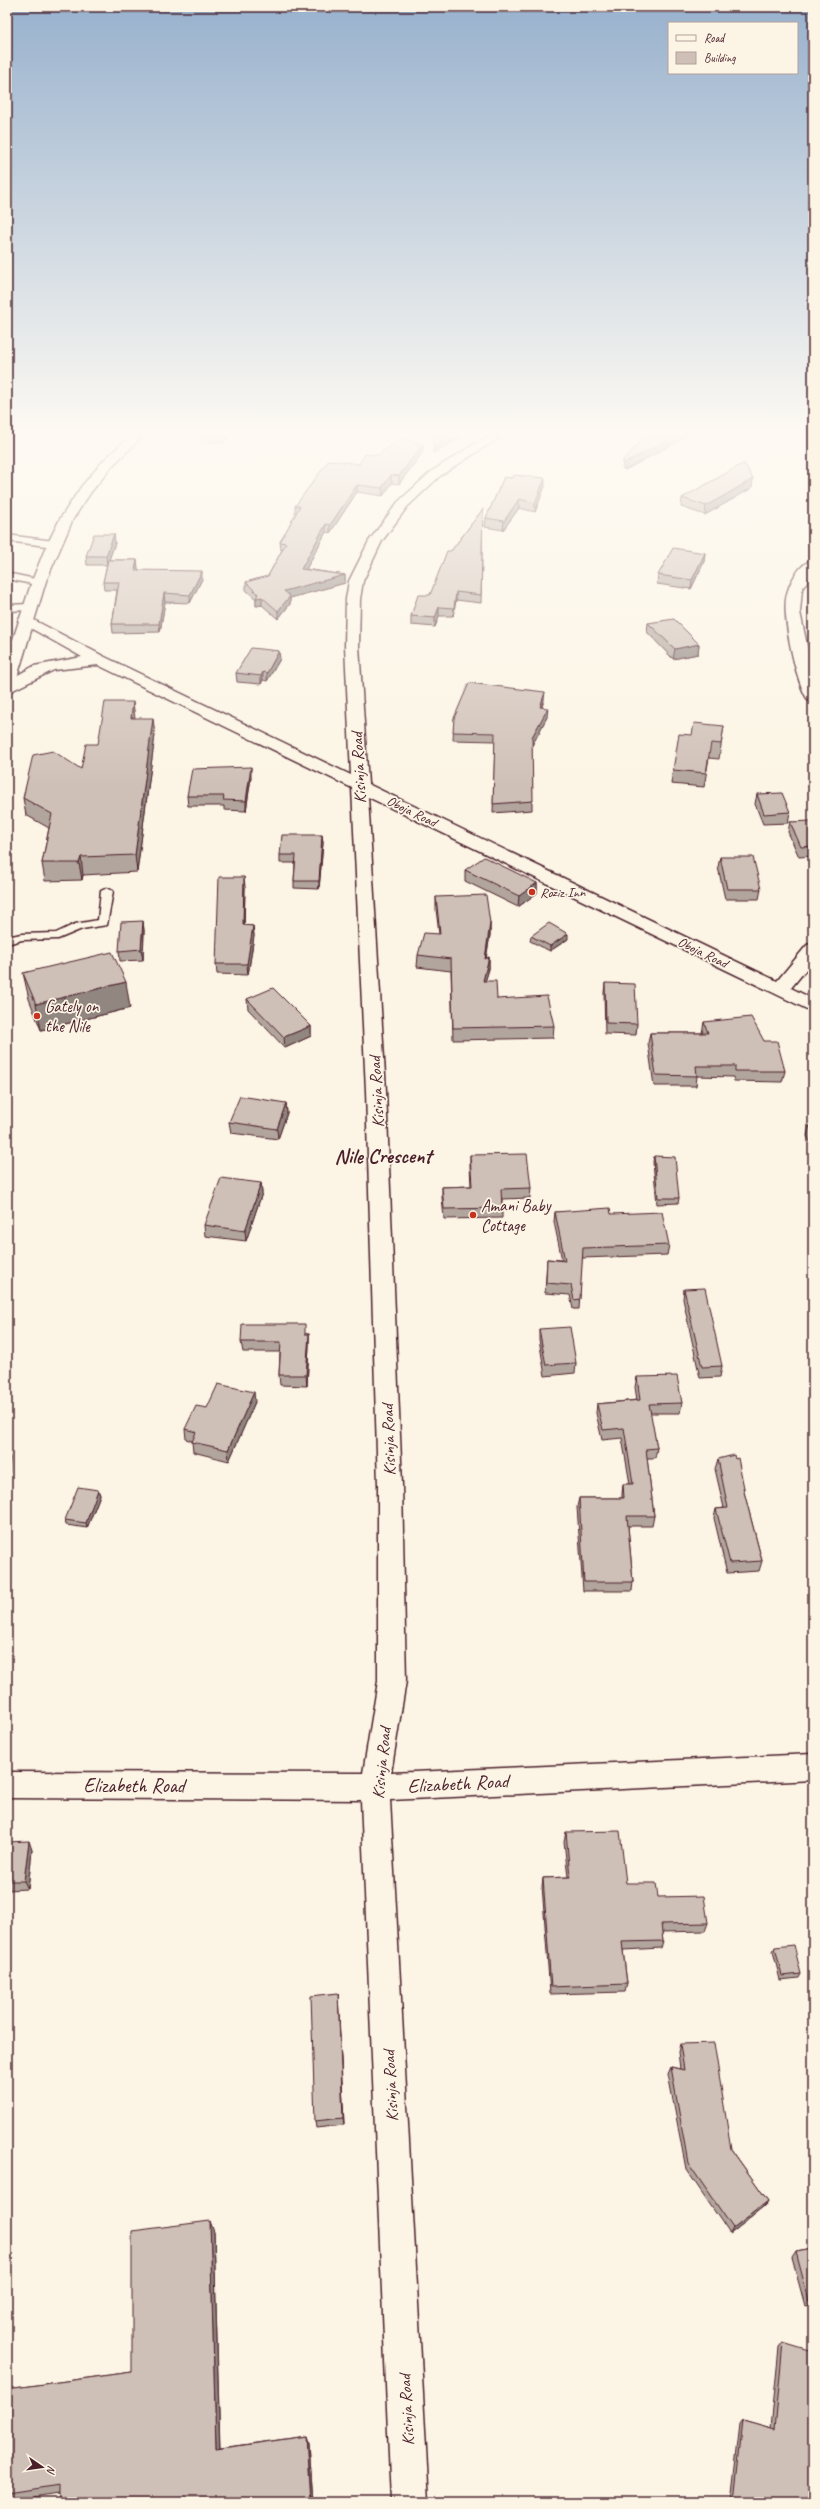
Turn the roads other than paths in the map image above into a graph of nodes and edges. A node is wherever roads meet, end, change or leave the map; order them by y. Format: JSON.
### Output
{"nodes":[{"id":1,"x":49,"y":554,"type":"edge"},
{"id":2,"x":368,"y":554,"type":"edge"},
{"id":3,"x":813,"y":564,"type":"edge"},
{"id":4,"x":7,"y":576,"type":"edge"},
{"id":5,"x":37,"y":582,"type":"junction"},
{"id":6,"x":7,"y":608,"type":"edge"},
{"id":7,"x":27,"y":614,"type":"junction"},
{"id":8,"x":13,"y":643,"type":"edge"},
{"id":9,"x":100,"y":660,"type":"junction"},
{"id":10,"x":7,"y":684,"type":"edge"},
{"id":11,"x":7,"y":688,"type":"edge"},
{"id":12,"x":813,"y":697,"type":"edge"},
{"id":13,"x":359,"y":785,"type":"junction"},
{"id":14,"x":107,"y":891,"type":"dead end"},
{"id":15,"x":7,"y":941,"type":"edge"},
{"id":16,"x":813,"y":949,"type":"edge"},
{"id":17,"x":780,"y":990,"type":"junction"},
{"id":18,"x":813,"y":1006,"type":"edge"},
{"id":19,"x":813,"y":1767,"type":"edge"},
{"id":20,"x":7,"y":1784,"type":"edge"},
{"id":21,"x":375,"y":1787,"type":"junction"},
{"id":22,"x":410,"y":2502,"type":"edge"}],
"edges":[{"from":1,"to":5,"type":"street"},
{"from":2,"to":13,"type":"street","name":"Kisinja Road"},
{"from":3,"to":12,"type":"street"},
{"from":4,"to":5,"type":"lane"},
{"from":5,"to":7,"type":"street"},
{"from":6,"to":7,"type":"lane"},
{"from":7,"to":8,"type":"street"},
{"from":7,"to":9,"type":"street","name":"Oboja Road"},
{"from":8,"to":10,"type":"street"},
{"from":9,"to":11,"type":"street"},
{"from":9,"to":13,"type":"street","name":"Oboja Road"},
{"from":13,"to":17,"type":"street","name":"Oboja Road"},
{"from":13,"to":21,"type":"street","name":"Kisinja Road"},
{"from":14,"to":15,"type":"lane"},
{"from":16,"to":17,"type":"street"},
{"from":17,"to":18,"type":"street","name":"Oboja Road"},
{"from":19,"to":21,"type":"street","name":"Elizabeth Road"},
{"from":20,"to":21,"type":"street","name":"Elizabeth Road"},
{"from":21,"to":22,"type":"street","name":"Kisinja Road"}]}
